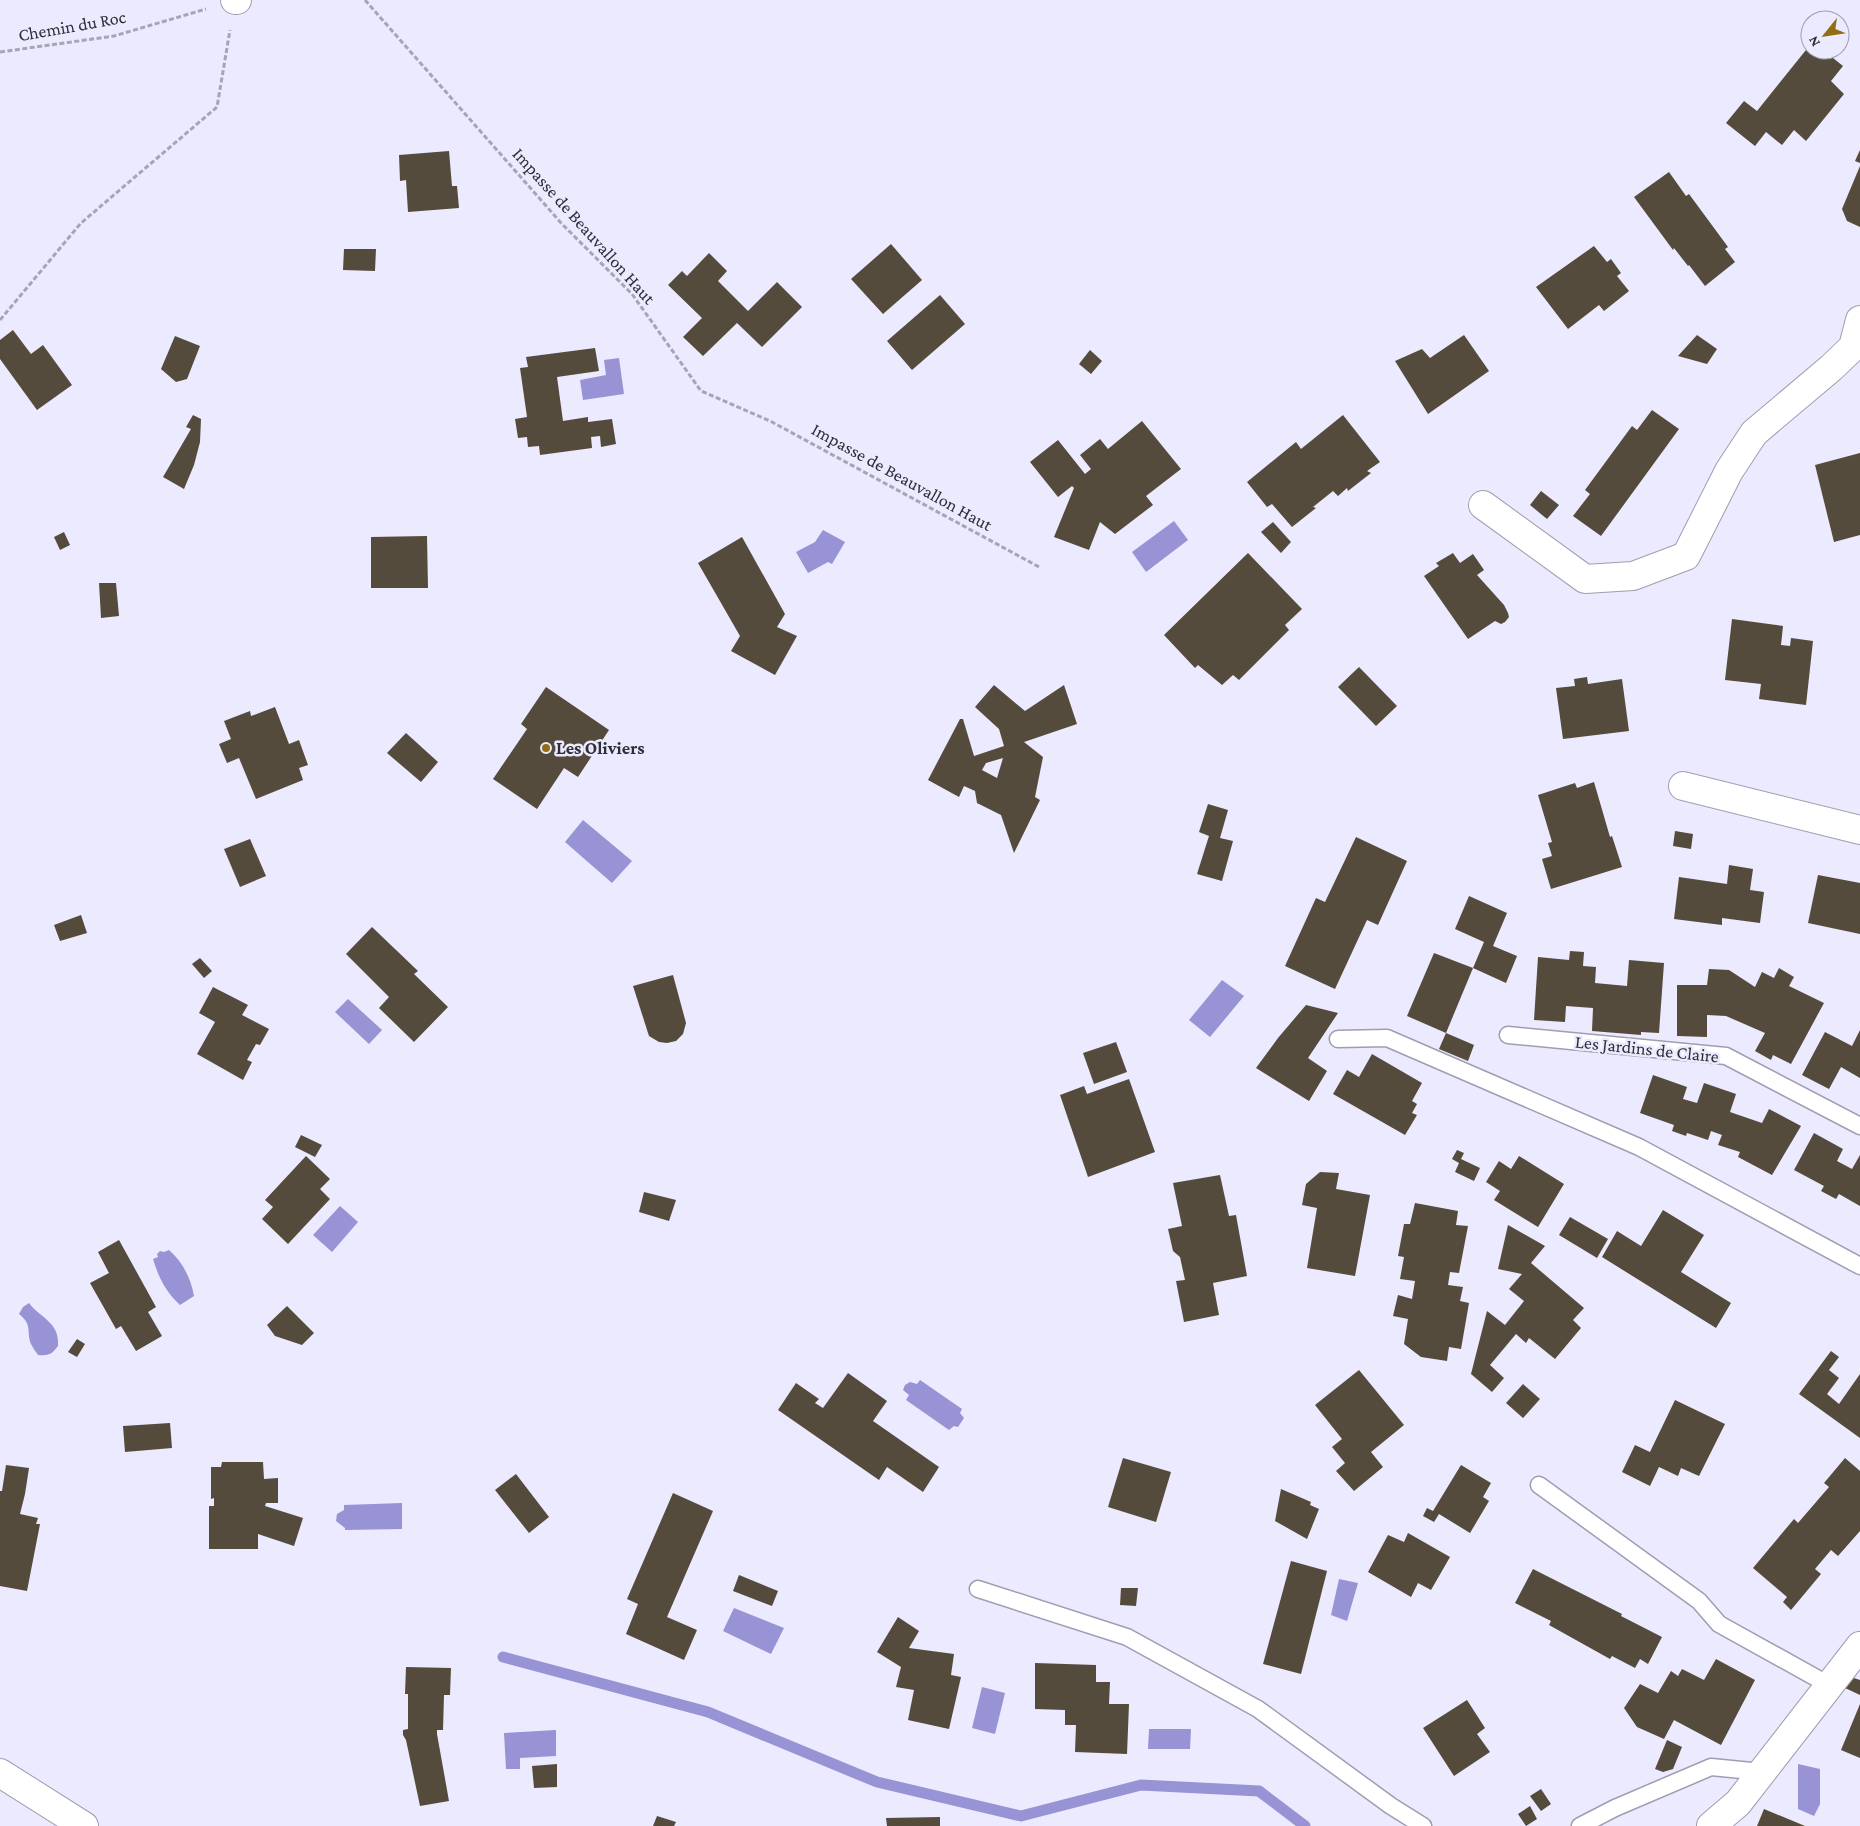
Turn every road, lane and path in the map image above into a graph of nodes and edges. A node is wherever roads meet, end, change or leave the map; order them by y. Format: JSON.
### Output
{"nodes":[{"id":1,"x":236,"y":0,"type":"edge"},
{"id":2,"x":364,"y":0,"type":"edge"},
{"id":3,"x":0,"y":52,"type":"edge"},
{"id":4,"x":0,"y":320,"type":"edge"},
{"id":5,"x":1860,"y":320,"type":"edge"},
{"id":6,"x":1857,"y":354,"type":"edge"},
{"id":7,"x":1483,"y":505,"type":"dead end"},
{"id":8,"x":1040,"y":568,"type":"dead end"},
{"id":9,"x":1683,"y":786,"type":"dead end"},
{"id":10,"x":1860,"y":830,"type":"edge"},
{"id":11,"x":1508,"y":1035,"type":"dead end"},
{"id":12,"x":1338,"y":1039,"type":"dead end"},
{"id":13,"x":1860,"y":1126,"type":"edge"},
{"id":14,"x":1860,"y":1266,"type":"edge"},
{"id":15,"x":1539,"y":1485,"type":"dead end"},
{"id":16,"x":978,"y":1589,"type":"dead end"},
{"id":17,"x":1860,"y":1646,"type":"edge"},
{"id":18,"x":1829,"y":1685,"type":"junction"},
{"id":19,"x":1762,"y":1772,"type":"junction"},
{"id":20,"x":0,"y":1773,"type":"edge"},
{"id":21,"x":84,"y":1826,"type":"edge"},
{"id":22,"x":1424,"y":1826,"type":"edge"},
{"id":23,"x":1580,"y":1826,"type":"edge"},
{"id":24,"x":1711,"y":1826,"type":"edge"}],
"edges":[{"from":1,"to":3,"type":"path","name":"Chemin du Roc"},
{"from":1,"to":4,"type":"path"},
{"from":2,"to":8,"type":"path","name":"Impasse de Beauvallon Haut"},
{"from":5,"to":6,"type":"street"},
{"from":6,"to":7,"type":"street"},
{"from":9,"to":10,"type":"street"},
{"from":11,"to":13,"type":"lane","name":"Les Jardins de Claire"},
{"from":12,"to":14,"type":"lane"},
{"from":15,"to":18,"type":"lane"},
{"from":16,"to":22,"type":"lane"},
{"from":17,"to":18,"type":"street"},
{"from":18,"to":19,"type":"street"},
{"from":19,"to":23,"type":"lane"},
{"from":19,"to":24,"type":"street"},
{"from":20,"to":21,"type":"street"}]}
